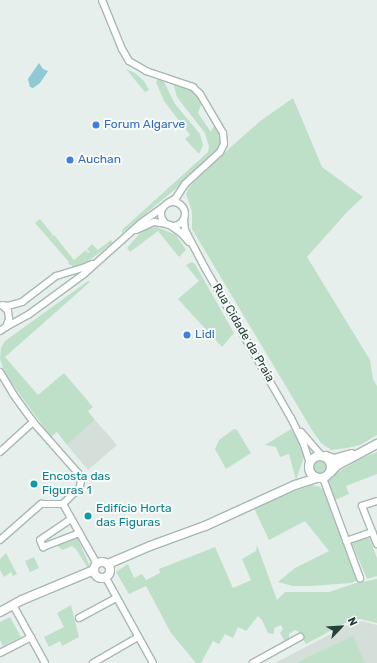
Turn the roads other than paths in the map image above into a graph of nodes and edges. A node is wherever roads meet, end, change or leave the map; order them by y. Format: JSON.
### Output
{"nodes":[{"id":1,"x":102,"y":0,"type":"edge"},
{"id":2,"x":169,"y":202,"type":"junction"},
{"id":3,"x":163,"y":207,"type":"junction"},
{"id":4,"x":184,"y":219,"type":"junction"},
{"id":5,"x":168,"y":225,"type":"junction"},
{"id":6,"x":130,"y":234,"type":"junction"},
{"id":7,"x":122,"y":240,"type":"junction"},
{"id":8,"x":195,"y":248,"type":"junction"},
{"id":9,"x":1,"y":304,"type":"edge"},
{"id":10,"x":6,"y":327,"type":"junction"},
{"id":11,"x":0,"y":331,"type":"edge"},
{"id":12,"x":0,"y":374,"type":"edge"},
{"id":13,"x":291,"y":418,"type":"junction"},
{"id":14,"x":33,"y":422,"type":"junction"},
{"id":15,"x":377,"y":444,"type":"edge"},
{"id":16,"x":369,"y":448,"type":"junction"},
{"id":17,"x":0,"y":452,"type":"edge"},
{"id":18,"x":323,"y":456,"type":"junction"},
{"id":19,"x":309,"y":464,"type":"junction"},
{"id":20,"x":330,"y":472,"type":"junction"},
{"id":21,"x":320,"y":478,"type":"junction"},
{"id":22,"x":295,"y":485,"type":"junction"},
{"id":23,"x":377,"y":501,"type":"edge"},
{"id":24,"x":63,"y":504,"type":"junction"},
{"id":25,"x":72,"y":519,"type":"junction"},
{"id":26,"x":372,"y":532,"type":"junction"},
{"id":27,"x":79,"y":533,"type":"junction"},
{"id":28,"x":0,"y":540,"type":"edge"},
{"id":29,"x":346,"y":541,"type":"junction"},
{"id":30,"x":377,"y":544,"type":"edge"},
{"id":31,"x":108,"y":564,"type":"junction"},
{"id":32,"x":95,"y":567,"type":"junction"},
{"id":33,"x":106,"y":578,"type":"junction"},
{"id":34,"x":360,"y":578,"type":"dead end"},
{"id":35,"x":116,"y":598,"type":"junction"},
{"id":36,"x":13,"y":605,"type":"junction"},
{"id":37,"x":0,"y":612,"type":"edge"},
{"id":38,"x":79,"y":618,"type":"dead end"},
{"id":39,"x":31,"y":637,"type":"junction"},
{"id":40,"x":138,"y":637,"type":"junction"},
{"id":41,"x":300,"y":637,"type":"dead end"},
{"id":42,"x":0,"y":653,"type":"edge"},
{"id":43,"x":148,"y":655,"type":"junction"},
{"id":44,"x":45,"y":663,"type":"edge"},
{"id":45,"x":93,"y":663,"type":"edge"},
{"id":46,"x":149,"y":663,"type":"edge"},
{"id":47,"x":153,"y":663,"type":"edge"},
{"id":48,"x":253,"y":663,"type":"edge"}],
"edges":[{"from":1,"to":2,"type":"street"},
{"from":2,"to":3,"type":"street"},
{"from":2,"to":4,"type":"street"},
{"from":3,"to":5,"type":"street"},
{"from":3,"to":6,"type":"street"},
{"from":4,"to":5,"type":"street"},
{"from":4,"to":8,"type":"street"},
{"from":5,"to":6,"type":"street"},
{"from":5,"to":8,"type":"street"},
{"from":6,"to":7,"type":"street"},
{"from":7,"to":9,"type":"street"},
{"from":7,"to":10,"type":"street"},
{"from":8,"to":13,"type":"street","name":"Rua Cidade da Praia"},
{"from":9,"to":10,"type":"street"},
{"from":10,"to":11,"type":"street"},
{"from":12,"to":14,"type":"street"},
{"from":13,"to":18,"type":"street"},
{"from":13,"to":19,"type":"street"},
{"from":14,"to":17,"type":"street"},
{"from":14,"to":24,"type":"street"},
{"from":15,"to":16,"type":"street"},
{"from":16,"to":18,"type":"street"},
{"from":16,"to":20,"type":"street"},
{"from":18,"to":19,"type":"street"},
{"from":18,"to":20,"type":"street"},
{"from":19,"to":21,"type":"street"},
{"from":19,"to":22,"type":"street"},
{"from":20,"to":21,"type":"street"},
{"from":21,"to":22,"type":"street"},
{"from":21,"to":29,"type":"street"},
{"from":22,"to":31,"type":"street"},
{"from":23,"to":26,"type":"street"},
{"from":24,"to":25,"type":"street"},
{"from":24,"to":28,"type":"street"},
{"from":25,"to":27,"type":"street"},
{"from":25,"to":27,"type":"street"},
{"from":26,"to":29,"type":"street"},
{"from":26,"to":30,"type":"street"},
{"from":27,"to":32,"type":"street"},
{"from":29,"to":34,"type":"street"},
{"from":31,"to":32,"type":"street"},
{"from":31,"to":33,"type":"street"},
{"from":32,"to":33,"type":"street"},
{"from":32,"to":36,"type":"street"},
{"from":33,"to":35,"type":"street"},
{"from":35,"to":38,"type":"street"},
{"from":35,"to":40,"type":"street"},
{"from":36,"to":37,"type":"street"},
{"from":36,"to":39,"type":"street"},
{"from":39,"to":42,"type":"street"},
{"from":39,"to":44,"type":"street"},
{"from":40,"to":43,"type":"street"},
{"from":40,"to":45,"type":"street"},
{"from":41,"to":48,"type":"street"},
{"from":43,"to":46,"type":"street"},
{"from":43,"to":47,"type":"street"}]}
